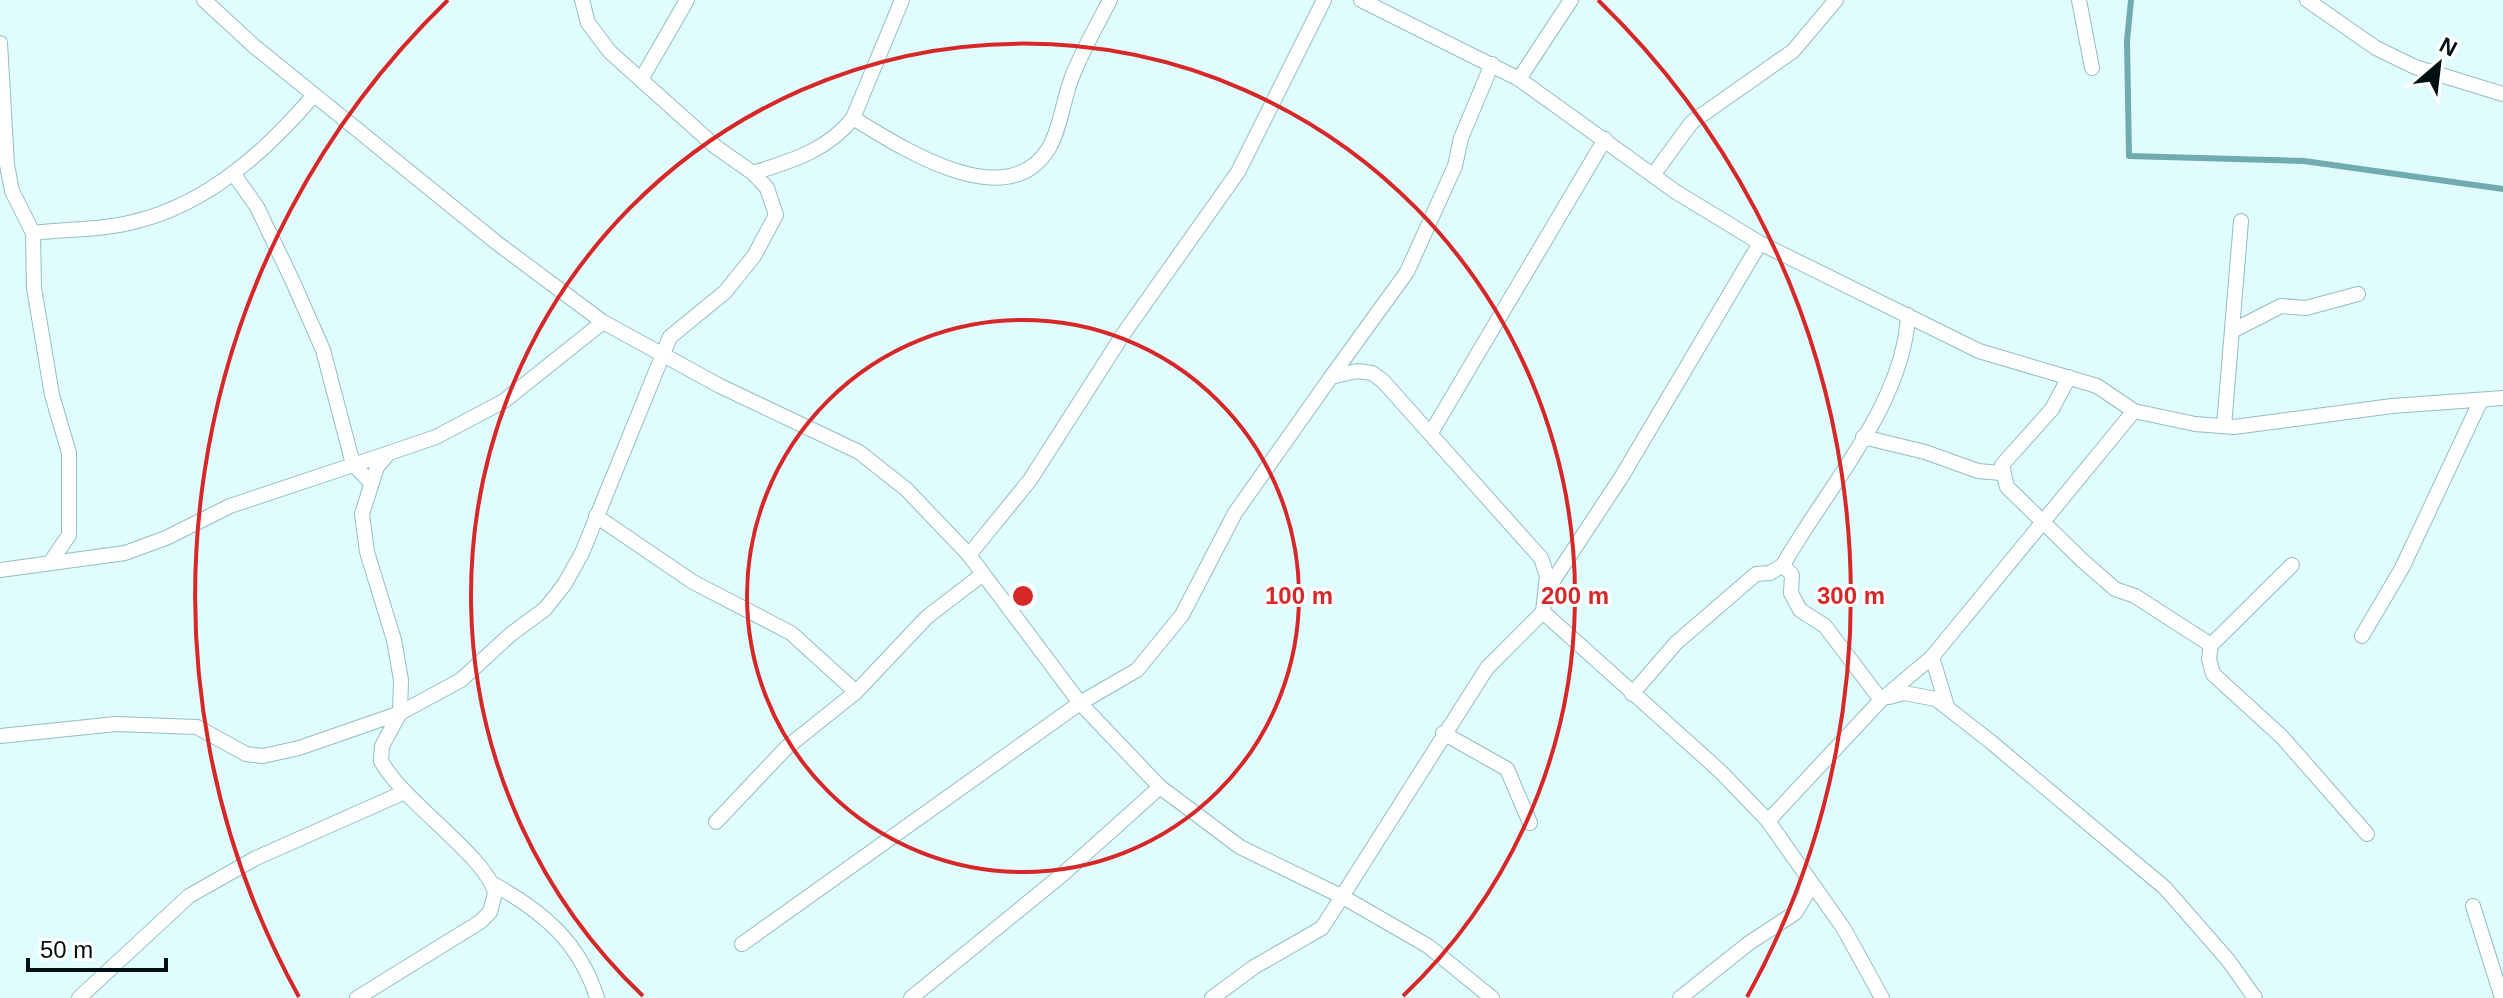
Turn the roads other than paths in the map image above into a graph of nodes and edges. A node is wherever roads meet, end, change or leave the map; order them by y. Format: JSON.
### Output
{"nodes":[{"id":1,"x":204,"y":0,"type":"edge"},
{"id":2,"x":582,"y":0,"type":"edge"},
{"id":3,"x":687,"y":0,"type":"edge"},
{"id":4,"x":902,"y":0,"type":"edge"},
{"id":5,"x":1110,"y":0,"type":"edge"},
{"id":6,"x":1324,"y":0,"type":"edge"},
{"id":7,"x":1361,"y":0,"type":"edge"},
{"id":8,"x":1571,"y":0,"type":"edge"},
{"id":9,"x":1836,"y":0,"type":"edge"},
{"id":10,"x":2079,"y":0,"type":"edge"},
{"id":11,"x":2307,"y":0,"type":"edge"},
{"id":12,"x":0,"y":43,"type":"edge"},
{"id":13,"x":1492,"y":64,"type":"junction"},
{"id":14,"x":2092,"y":68,"type":"dead end"},
{"id":15,"x":642,"y":78,"type":"junction"},
{"id":16,"x":1519,"y":79,"type":"junction"},
{"id":17,"x":2503,"y":94,"type":"edge"},
{"id":18,"x":314,"y":95,"type":"junction"},
{"id":19,"x":853,"y":118,"type":"junction"},
{"id":20,"x":1605,"y":139,"type":"junction"},
{"id":21,"x":233,"y":173,"type":"junction"},
{"id":22,"x":753,"y":173,"type":"junction"},
{"id":23,"x":1653,"y":175,"type":"junction"},
{"id":24,"x":2241,"y":221,"type":"dead end"},
{"id":25,"x":33,"y":233,"type":"junction"},
{"id":26,"x":1760,"y":243,"type":"junction"},
{"id":27,"x":2358,"y":294,"type":"dead end"},
{"id":28,"x":1908,"y":315,"type":"junction"},
{"id":29,"x":603,"y":322,"type":"junction"},
{"id":30,"x":2232,"y":331,"type":"junction"},
{"id":31,"x":663,"y":355,"type":"junction"},
{"id":32,"x":1331,"y":377,"type":"junction"},
{"id":33,"x":2069,"y":377,"type":"junction"},
{"id":34,"x":2503,"y":398,"type":"edge"},
{"id":35,"x":2481,"y":400,"type":"junction"},
{"id":36,"x":2134,"y":411,"type":"junction"},
{"id":37,"x":2224,"y":426,"type":"junction"},
{"id":38,"x":1432,"y":431,"type":"junction"},
{"id":39,"x":1863,"y":437,"type":"junction"},
{"id":40,"x":389,"y":453,"type":"junction"},
{"id":41,"x":353,"y":464,"type":"junction"},
{"id":42,"x":2001,"y":473,"type":"junction"},
{"id":43,"x":370,"y":482,"type":"junction"},
{"id":44,"x":596,"y":516,"type":"junction"},
{"id":45,"x":2042,"y":522,"type":"junction"},
{"id":46,"x":69,"y":535,"type":"junction"},
{"id":47,"x":969,"y":555,"type":"junction"},
{"id":48,"x":52,"y":560,"type":"junction"},
{"id":49,"x":89,"y":560,"type":"junction"},
{"id":50,"x":1783,"y":565,"type":"junction"},
{"id":51,"x":2292,"y":565,"type":"dead end"},
{"id":52,"x":0,"y":570,"type":"edge"},
{"id":53,"x":983,"y":574,"type":"junction"},
{"id":54,"x":1545,"y":594,"type":"junction"},
{"id":55,"x":1543,"y":612,"type":"junction"},
{"id":56,"x":2362,"y":636,"type":"dead end"},
{"id":57,"x":2211,"y":645,"type":"junction"},
{"id":58,"x":1932,"y":657,"type":"junction"},
{"id":59,"x":856,"y":692,"type":"junction"},
{"id":60,"x":1632,"y":694,"type":"junction"},
{"id":61,"x":1881,"y":700,"type":"junction"},
{"id":62,"x":1080,"y":703,"type":"junction"},
{"id":63,"x":1947,"y":706,"type":"junction"},
{"id":64,"x":400,"y":713,"type":"junction"},
{"id":65,"x":1443,"y":733,"type":"junction"},
{"id":66,"x":0,"y":736,"type":"edge"},
{"id":67,"x":1160,"y":787,"type":"junction"},
{"id":68,"x":405,"y":792,"type":"junction"},
{"id":69,"x":1768,"y":821,"type":"junction"},
{"id":70,"x":716,"y":822,"type":"dead end"},
{"id":71,"x":1530,"y":823,"type":"dead end"},
{"id":72,"x":2367,"y":834,"type":"dead end"},
{"id":73,"x":1808,"y":878,"type":"junction"},
{"id":74,"x":493,"y":884,"type":"junction"},
{"id":75,"x":1343,"y":897,"type":"junction"},
{"id":76,"x":2473,"y":906,"type":"dead end"},
{"id":77,"x":742,"y":944,"type":"dead end"},
{"id":78,"x":79,"y":998,"type":"edge"},
{"id":79,"x":357,"y":998,"type":"edge"},
{"id":80,"x":597,"y":998,"type":"edge"},
{"id":81,"x":911,"y":998,"type":"edge"},
{"id":82,"x":1212,"y":998,"type":"edge"},
{"id":83,"x":1492,"y":998,"type":"edge"},
{"id":84,"x":1680,"y":998,"type":"edge"},
{"id":85,"x":1882,"y":998,"type":"edge"},
{"id":86,"x":2255,"y":998,"type":"edge"},
{"id":87,"x":2502,"y":998,"type":"edge"}],
"edges":[{"from":1,"to":18,"type":"street"},
{"from":2,"to":15,"type":"street"},
{"from":3,"to":15,"type":"street"},
{"from":4,"to":19,"type":"street"},
{"from":5,"to":19,"type":"street"},
{"from":6,"to":47,"type":"street"},
{"from":7,"to":13,"type":"street"},
{"from":8,"to":16,"type":"street"},
{"from":9,"to":23,"type":"street"},
{"from":10,"to":14,"type":"street"},
{"from":11,"to":17,"type":"street"},
{"from":12,"to":25,"type":"street"},
{"from":13,"to":16,"type":"street"},
{"from":13,"to":32,"type":"street"},
{"from":15,"to":22,"type":"street"},
{"from":16,"to":20,"type":"street"},
{"from":18,"to":21,"type":"street"},
{"from":18,"to":29,"type":"street"},
{"from":19,"to":22,"type":"street"},
{"from":20,"to":23,"type":"street"},
{"from":20,"to":38,"type":"street"},
{"from":21,"to":25,"type":"street"},
{"from":21,"to":41,"type":"street"},
{"from":22,"to":31,"type":"street"},
{"from":23,"to":26,"type":"street"},
{"from":24,"to":30,"type":"street"},
{"from":25,"to":46,"type":"street"},
{"from":26,"to":28,"type":"street"},
{"from":26,"to":54,"type":"street"},
{"from":27,"to":30,"type":"street"},
{"from":28,"to":33,"type":"street"},
{"from":28,"to":39,"type":"street"},
{"from":29,"to":31,"type":"street"},
{"from":29,"to":40,"type":"street"},
{"from":30,"to":37,"type":"street"},
{"from":31,"to":44,"type":"street"},
{"from":31,"to":47,"type":"street"},
{"from":32,"to":38,"type":"street"},
{"from":32,"to":62,"type":"street"},
{"from":33,"to":36,"type":"street"},
{"from":33,"to":42,"type":"street"},
{"from":34,"to":35,"type":"street"},
{"from":35,"to":37,"type":"street"},
{"from":35,"to":56,"type":"street"},
{"from":36,"to":37,"type":"street"},
{"from":36,"to":45,"type":"street"},
{"from":38,"to":54,"type":"street"},
{"from":39,"to":42,"type":"street"},
{"from":39,"to":50,"type":"street"},
{"from":40,"to":41,"type":"street"},
{"from":40,"to":43,"type":"street"},
{"from":41,"to":43,"type":"street"},
{"from":41,"to":49,"type":"street"},
{"from":42,"to":45,"type":"street"},
{"from":43,"to":64,"type":"street"},
{"from":44,"to":59,"type":"street"},
{"from":44,"to":64,"type":"street"},
{"from":45,"to":57,"type":"street"},
{"from":45,"to":58,"type":"street"},
{"from":46,"to":48,"type":"street"},
{"from":46,"to":49,"type":"street"},
{"from":47,"to":53,"type":"street"},
{"from":48,"to":49,"type":"street"},
{"from":48,"to":52,"type":"street"},
{"from":50,"to":60,"type":"street"},
{"from":50,"to":61,"type":"street"},
{"from":51,"to":57,"type":"street"},
{"from":53,"to":59,"type":"street"},
{"from":53,"to":62,"type":"street"},
{"from":54,"to":55,"type":"street"},
{"from":55,"to":60,"type":"street"},
{"from":55,"to":65,"type":"street"},
{"from":57,"to":72,"type":"street"},
{"from":58,"to":61,"type":"street"},
{"from":58,"to":63,"type":"street"},
{"from":59,"to":70,"type":"street"},
{"from":60,"to":69,"type":"street"},
{"from":61,"to":63,"type":"street"},
{"from":61,"to":69,"type":"street"},
{"from":62,"to":67,"type":"street"},
{"from":62,"to":77,"type":"street"},
{"from":63,"to":86,"type":"street"},
{"from":64,"to":66,"type":"street"},
{"from":64,"to":68,"type":"street"},
{"from":65,"to":71,"type":"street"},
{"from":65,"to":75,"type":"street"},
{"from":67,"to":75,"type":"street"},
{"from":67,"to":81,"type":"street"},
{"from":68,"to":74,"type":"street"},
{"from":68,"to":78,"type":"street"},
{"from":69,"to":73,"type":"street"},
{"from":73,"to":84,"type":"street"},
{"from":73,"to":85,"type":"street"},
{"from":74,"to":79,"type":"street"},
{"from":74,"to":80,"type":"street"},
{"from":75,"to":82,"type":"street"},
{"from":75,"to":83,"type":"street"},
{"from":76,"to":87,"type":"street"}]}
